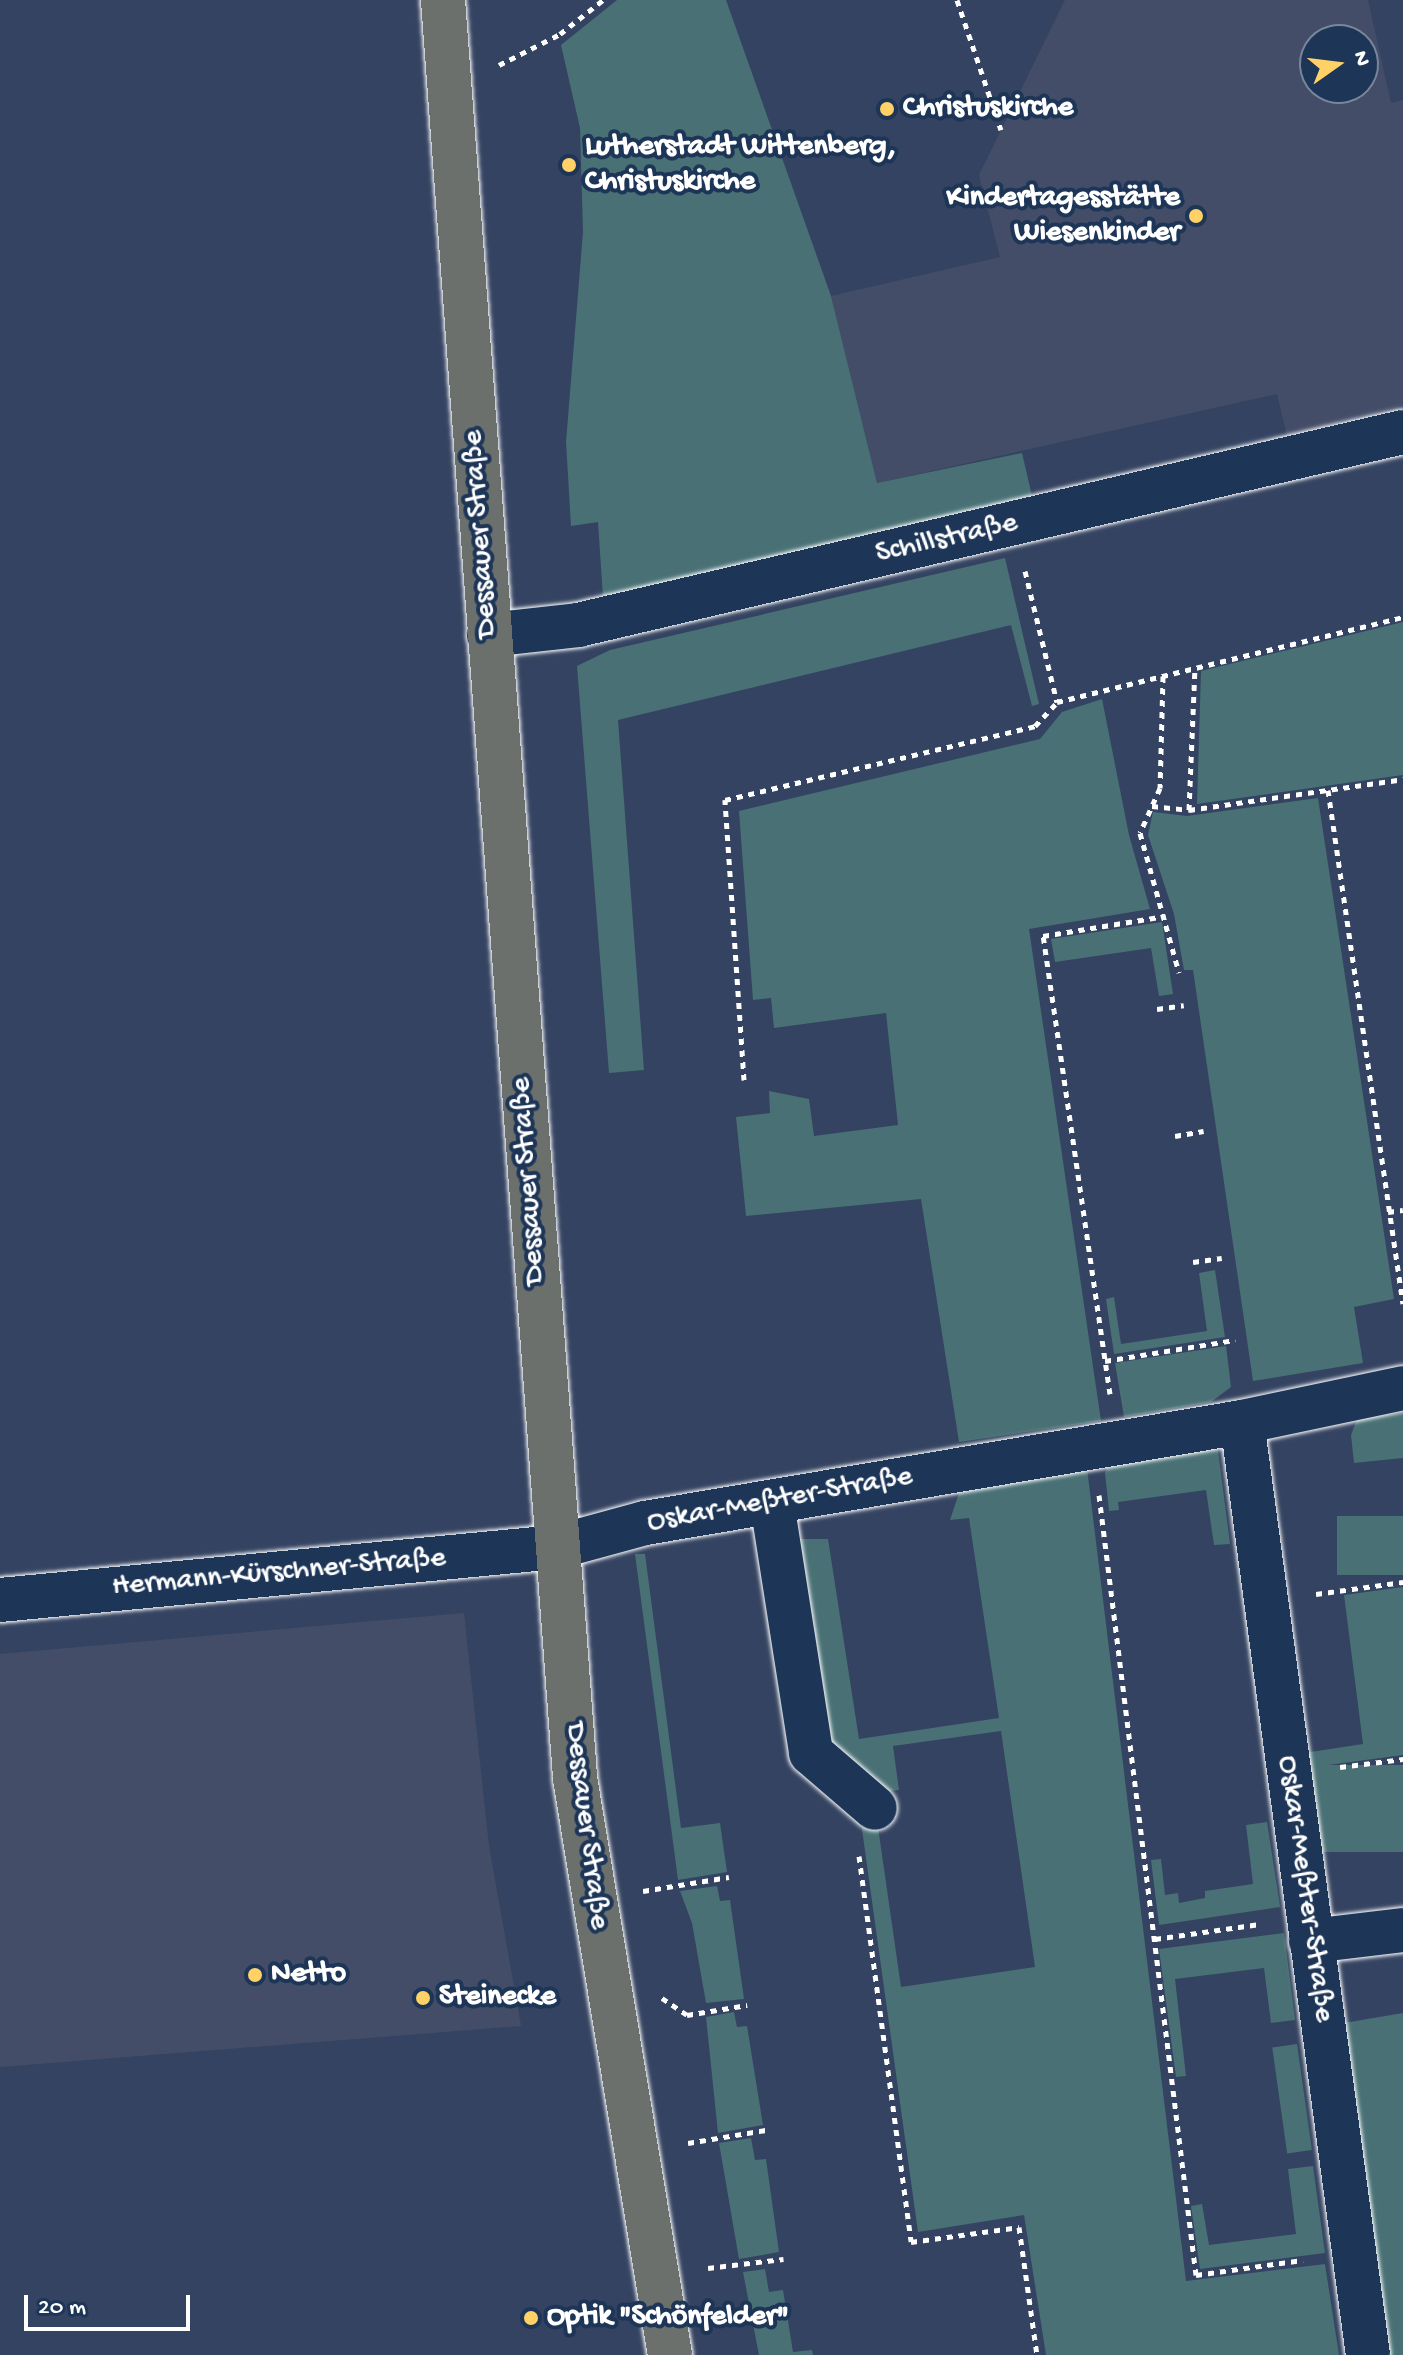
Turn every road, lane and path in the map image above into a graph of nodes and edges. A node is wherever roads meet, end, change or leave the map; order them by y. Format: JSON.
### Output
{"nodes":[{"id":1,"x":443,"y":0,"type":"edge"},
{"id":2,"x":603,"y":0,"type":"edge"},
{"id":3,"x":957,"y":0,"type":"edge"},
{"id":4,"x":450,"y":90,"type":"junction"},
{"id":5,"x":1001,"y":130,"type":"dead end"},
{"id":6,"x":1403,"y":432,"type":"edge"},
{"id":7,"x":1014,"y":525,"type":"junction"},
{"id":8,"x":1403,"y":617,"type":"edge"},
{"id":9,"x":489,"y":635,"type":"junction"},
{"id":10,"x":1195,"y":669,"type":"junction"},
{"id":11,"x":1163,"y":676,"type":"junction"},
{"id":12,"x":1057,"y":702,"type":"junction"},
{"id":13,"x":1403,"y":779,"type":"edge"},
{"id":14,"x":1328,"y":790,"type":"junction"},
{"id":15,"x":1152,"y":806,"type":"junction"},
{"id":16,"x":1189,"y":810,"type":"junction"},
{"id":17,"x":1165,"y":916,"type":"junction"},
{"id":18,"x":1179,"y":973,"type":"dead end"},
{"id":19,"x":1184,"y":1005,"type":"dead end"},
{"id":20,"x":1157,"y":1009,"type":"dead end"},
{"id":21,"x":744,"y":1080,"type":"dead end"},
{"id":22,"x":1204,"y":1131,"type":"dead end"},
{"id":23,"x":1175,"y":1136,"type":"dead end"},
{"id":24,"x":1403,"y":1210,"type":"edge"},
{"id":25,"x":1388,"y":1212,"type":"junction"},
{"id":26,"x":1222,"y":1258,"type":"dead end"},
{"id":27,"x":1193,"y":1262,"type":"dead end"},
{"id":28,"x":1403,"y":1304,"type":"edge"},
{"id":29,"x":1235,"y":1340,"type":"dead end"},
{"id":30,"x":1105,"y":1361,"type":"junction"},
{"id":31,"x":1403,"y":1388,"type":"edge"},
{"id":32,"x":1242,"y":1422,"type":"junction"},
{"id":33,"x":1106,"y":1445,"type":"junction"},
{"id":34,"x":772,"y":1503,"type":"junction"},
{"id":35,"x":557,"y":1547,"type":"junction"},
{"id":36,"x":1403,"y":1582,"type":"edge"},
{"id":37,"x":0,"y":1600,"type":"edge"},
{"id":38,"x":1264,"y":1601,"type":"junction"},
{"id":39,"x":1403,"y":1759,"type":"edge"},
{"id":40,"x":1288,"y":1773,"type":"junction"},
{"id":41,"x":863,"y":1799,"type":"joint"},
{"id":42,"x":729,"y":1877,"type":"dead end"},
{"id":43,"x":592,"y":1898,"type":"junction"},
{"id":44,"x":1310,"y":1929,"type":"junction"},
{"id":45,"x":1403,"y":1930,"type":"edge"},
{"id":46,"x":1155,"y":1939,"type":"junction"},
{"id":47,"x":747,"y":2005,"type":"dead end"},
{"id":48,"x":610,"y":2008,"type":"junction"},
{"id":49,"x":766,"y":2130,"type":"dead end"},
{"id":50,"x":634,"y":2152,"type":"junction"},
{"id":51,"x":1354,"y":2253,"type":"junction"},
{"id":52,"x":783,"y":2259,"type":"dead end"},
{"id":53,"x":656,"y":2274,"type":"junction"},
{"id":54,"x":670,"y":2355,"type":"edge"},
{"id":55,"x":1037,"y":2355,"type":"edge"},
{"id":56,"x":1368,"y":2355,"type":"edge"}],
"edges":[{"from":1,"to":4,"type":"main road","name":"Dessauer Straße"},
{"from":2,"to":4,"type":"path"},
{"from":3,"to":5,"type":"path"},
{"from":4,"to":9,"type":"main road","name":"Dessauer Straße"},
{"from":6,"to":7,"type":"street","name":"Schillstraße"},
{"from":7,"to":9,"type":"street","name":"Schillstraße"},
{"from":7,"to":12,"type":"path"},
{"from":8,"to":10,"type":"path"},
{"from":9,"to":35,"type":"main road","name":"Dessauer Straße"},
{"from":10,"to":11,"type":"path"},
{"from":10,"to":16,"type":"path"},
{"from":11,"to":12,"type":"path"},
{"from":11,"to":15,"type":"path"},
{"from":12,"to":21,"type":"path"},
{"from":13,"to":14,"type":"path"},
{"from":14,"to":16,"type":"path"},
{"from":14,"to":25,"type":"path"},
{"from":15,"to":16,"type":"path"},
{"from":15,"to":17,"type":"path"},
{"from":17,"to":18,"type":"path"},
{"from":17,"to":30,"type":"path"},
{"from":19,"to":20,"type":"path"},
{"from":22,"to":23,"type":"path"},
{"from":24,"to":25,"type":"path"},
{"from":25,"to":28,"type":"path"},
{"from":26,"to":27,"type":"path"},
{"from":29,"to":30,"type":"path"},
{"from":30,"to":33,"type":"path"},
{"from":31,"to":32,"type":"street","name":"Oskar-Meßter-Straße"},
{"from":32,"to":33,"type":"street","name":"Oskar-Meßter-Straße"},
{"from":32,"to":38,"type":"street","name":"Oskar-Meßter-Straße"},
{"from":33,"to":34,"type":"street","name":"Oskar-Meßter-Straße"},
{"from":33,"to":46,"type":"path"},
{"from":34,"to":35,"type":"street","name":"Oskar-Meßter-Straße"},
{"from":34,"to":41,"type":"street"},
{"from":35,"to":37,"type":"street","name":"Hermann-Kürschner-Straße"},
{"from":35,"to":43,"type":"main road","name":"Dessauer Straße"},
{"from":36,"to":38,"type":"path"},
{"from":38,"to":40,"type":"street","name":"Oskar-Meßter-Straße"},
{"from":39,"to":40,"type":"path"},
{"from":40,"to":44,"type":"street","name":"Oskar-Meßter-Straße"},
{"from":41,"to":55,"type":"path"},
{"from":42,"to":43,"type":"path"},
{"from":43,"to":48,"type":"main road","name":"Dessauer Straße"},
{"from":44,"to":45,"type":"street"},
{"from":44,"to":46,"type":"path"},
{"from":44,"to":51,"type":"street","name":"Oskar-Meßter-Straße"},
{"from":46,"to":51,"type":"path"},
{"from":47,"to":48,"type":"path"},
{"from":48,"to":50,"type":"main road","name":"Dessauer Straße"},
{"from":49,"to":50,"type":"path"},
{"from":50,"to":53,"type":"main road","name":"Dessauer Straße"},
{"from":51,"to":56,"type":"street","name":"Oskar-Meßter-Straße"},
{"from":52,"to":53,"type":"path"},
{"from":53,"to":54,"type":"main road","name":"Dessauer Straße"}]}
